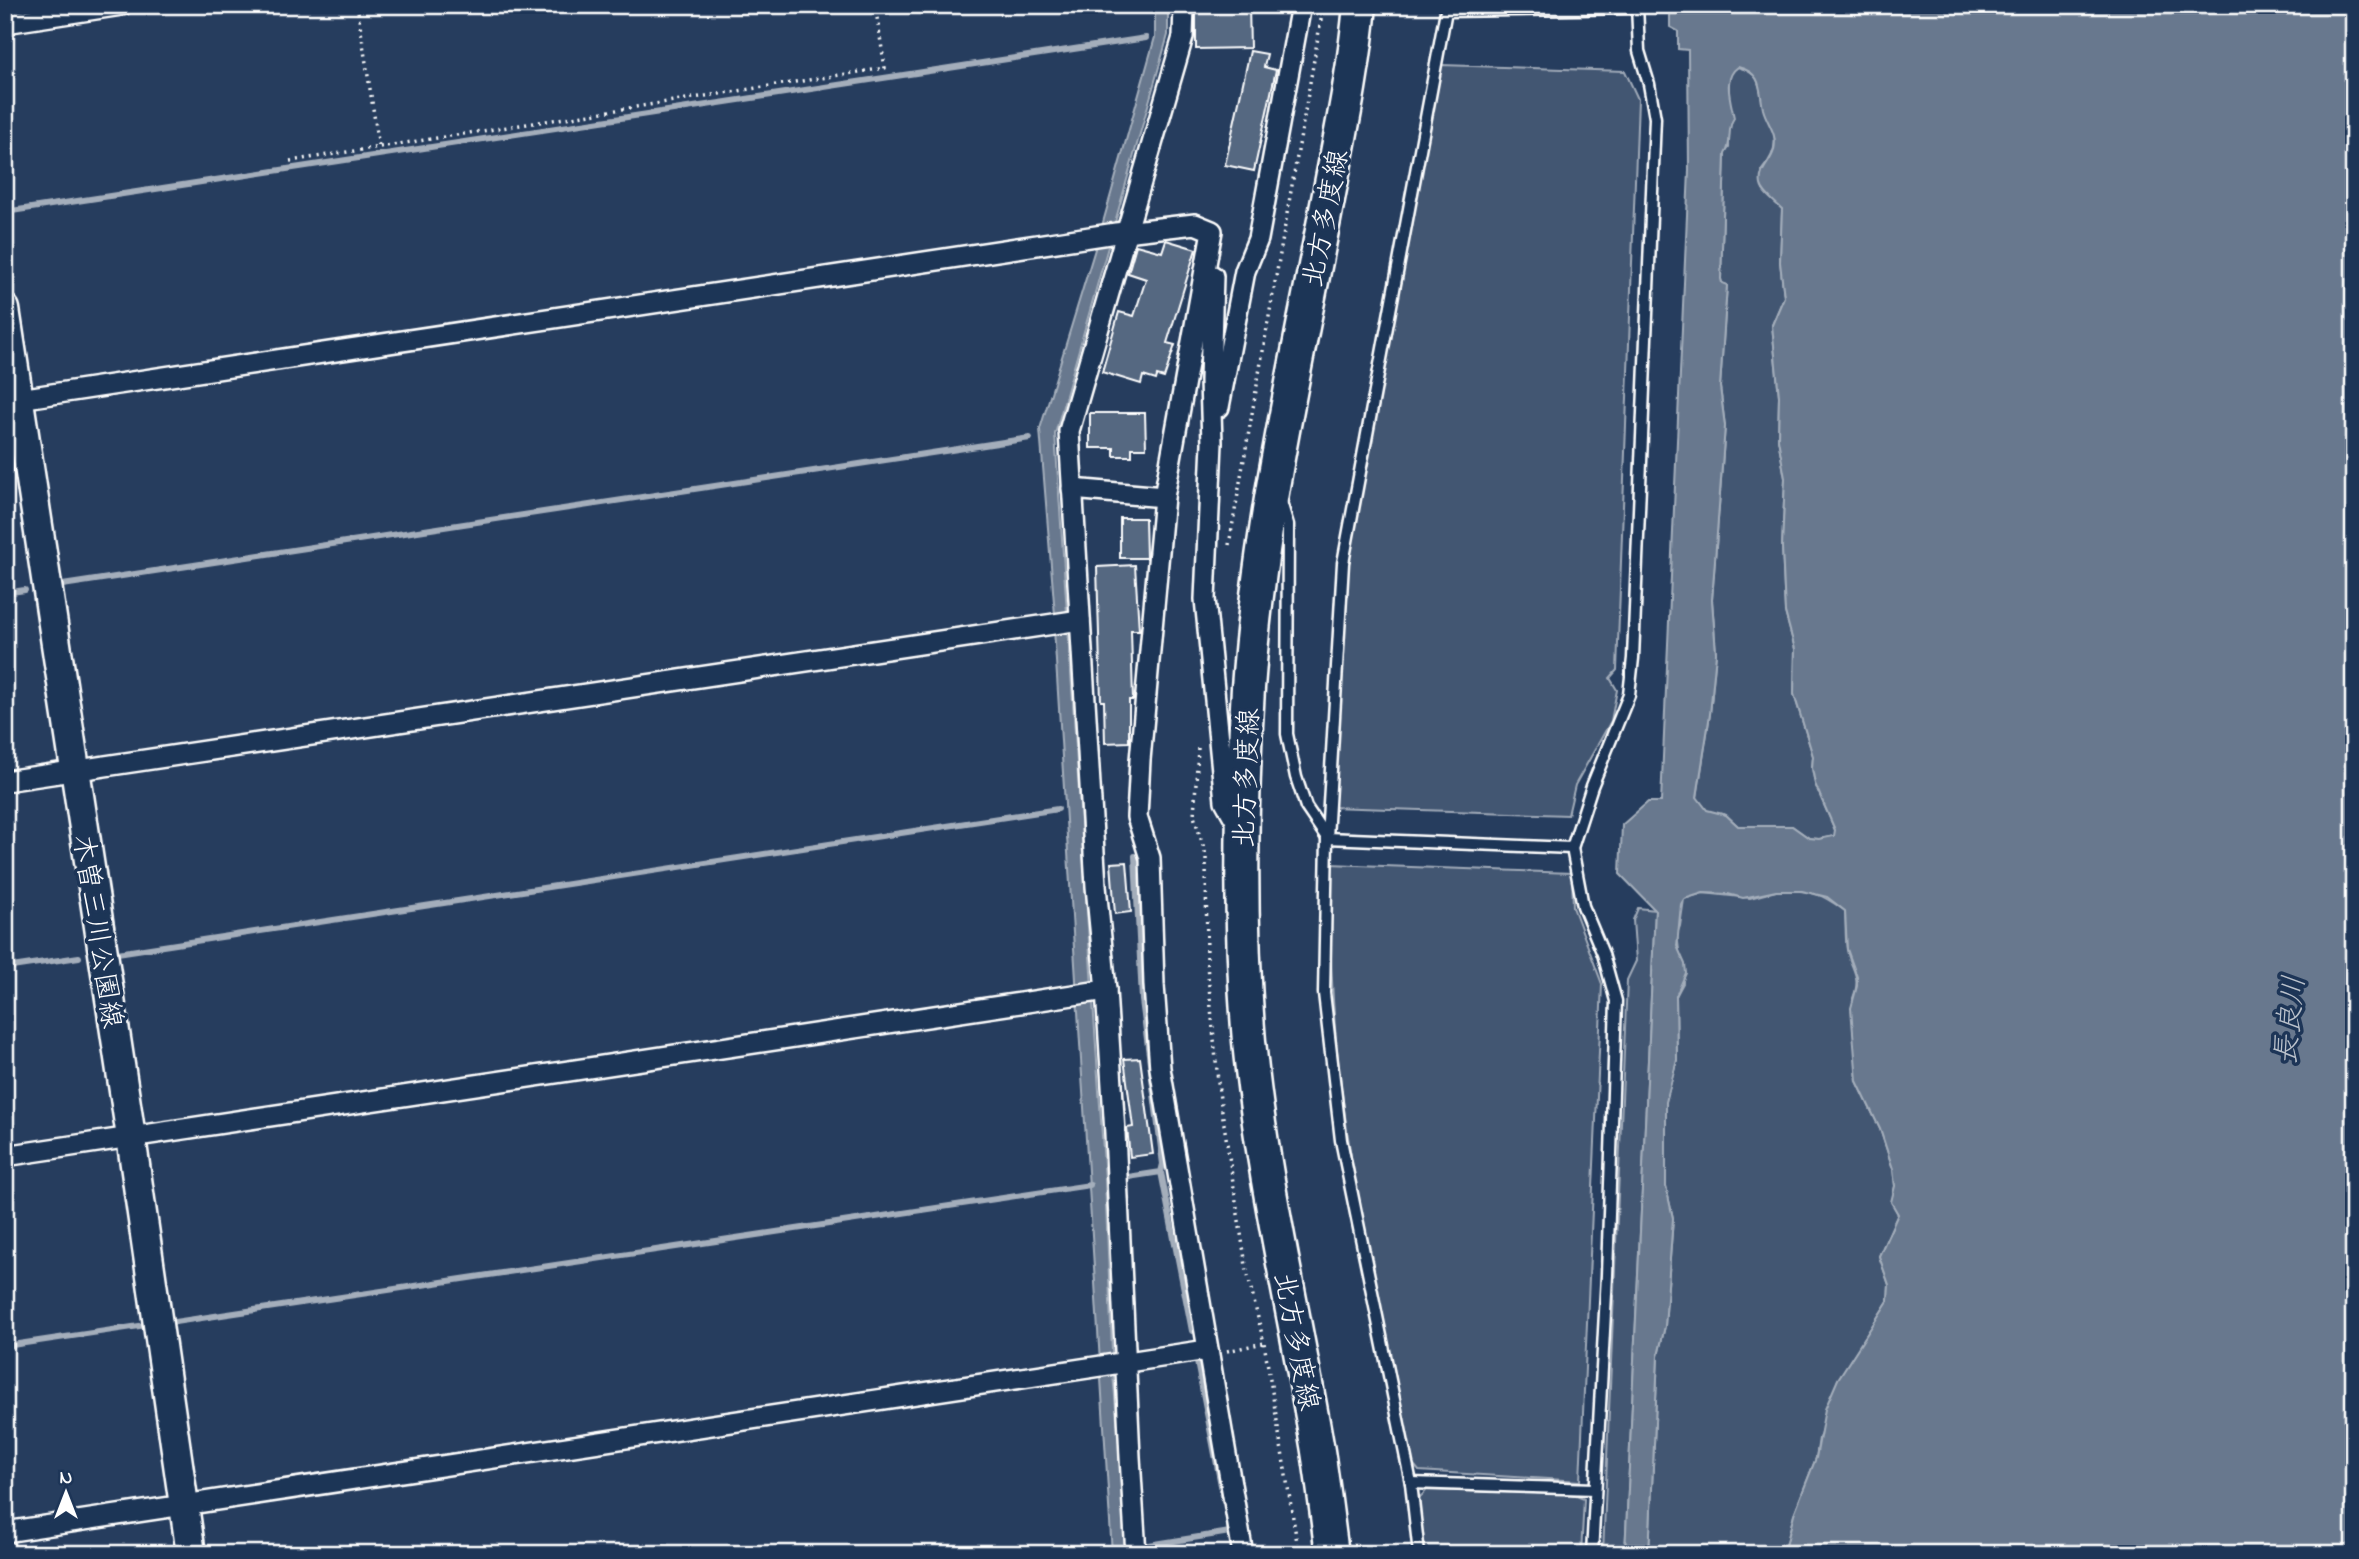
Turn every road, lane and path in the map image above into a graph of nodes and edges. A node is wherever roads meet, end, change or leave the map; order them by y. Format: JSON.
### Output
{"nodes":[{"id":1,"x":121,"y":5,"type":"edge"},
{"id":2,"x":357,"y":5,"type":"edge"},
{"id":3,"x":875,"y":5,"type":"edge"},
{"id":4,"x":1184,"y":5,"type":"edge"},
{"id":5,"x":1301,"y":5,"type":"edge"},
{"id":6,"x":1360,"y":5,"type":"edge"},
{"id":7,"x":1637,"y":7,"type":"edge"},
{"id":8,"x":1447,"y":8,"type":"edge"},
{"id":9,"x":5,"y":23,"type":"edge"},
{"id":10,"x":379,"y":147,"type":"junction"},
{"id":11,"x":289,"y":161,"type":"dead end"},
{"id":12,"x":1212,"y":231,"type":"junction"},
{"id":13,"x":1123,"y":232,"type":"junction"},
{"id":14,"x":5,"y":309,"type":"edge"},
{"id":15,"x":12,"y":401,"type":"edge"},
{"id":16,"x":1212,"y":443,"type":"junction"},
{"id":17,"x":1274,"y":478,"type":"junction"},
{"id":18,"x":1072,"y":489,"type":"junction"},
{"id":19,"x":1164,"y":497,"type":"junction"},
{"id":20,"x":1077,"y":620,"type":"junction"},
{"id":21,"x":75,"y":771,"type":"junction"},
{"id":22,"x":5,"y":781,"type":"edge"},
{"id":23,"x":1241,"y":830,"type":"junction"},
{"id":24,"x":1327,"y":838,"type":"junction"},
{"id":25,"x":1572,"y":848,"type":"junction"},
{"id":26,"x":1102,"y":990,"type":"junction"},
{"id":27,"x":131,"y":1137,"type":"junction"},
{"id":28,"x":5,"y":1156,"type":"edge"},
{"id":29,"x":1297,"y":1336,"type":"junction"},
{"id":30,"x":1207,"y":1352,"type":"junction"},
{"id":31,"x":1123,"y":1363,"type":"junction"},
{"id":32,"x":1412,"y":1483,"type":"junction"},
{"id":33,"x":1595,"y":1489,"type":"junction"},
{"id":34,"x":183,"y":1506,"type":"junction"},
{"id":35,"x":5,"y":1532,"type":"edge"},
{"id":36,"x":191,"y":1554,"type":"edge"},
{"id":37,"x":1136,"y":1554,"type":"edge"},
{"id":38,"x":1243,"y":1554,"type":"edge"},
{"id":39,"x":1332,"y":1554,"type":"edge"},
{"id":40,"x":1419,"y":1554,"type":"edge"},
{"id":41,"x":1591,"y":1554,"type":"edge"}],
"edges":[{"from":1,"to":9,"type":"street"},
{"from":2,"to":10,"type":"path"},
{"from":3,"to":10,"type":"path"},
{"from":4,"to":13,"type":"street"},
{"from":5,"to":16,"type":"street"},
{"from":6,"to":17,"type":"main road","name":"北方多度線"},
{"from":7,"to":8,"type":"lane"},
{"from":7,"to":25,"type":"lane"},
{"from":8,"to":24,"type":"lane"},
{"from":10,"to":11,"type":"path"},
{"from":12,"to":13,"type":"street"},
{"from":12,"to":16,"type":"street"},
{"from":12,"to":19,"type":"street"},
{"from":13,"to":15,"type":"street"},
{"from":13,"to":18,"type":"street"},
{"from":14,"to":15,"type":"main road","name":"木曽三川公園線"},
{"from":15,"to":21,"type":"main road","name":"木曽三川公園線"},
{"from":16,"to":23,"type":"street"},
{"from":17,"to":23,"type":"main road","name":"北方多度線"},
{"from":17,"to":24,"type":"lane"},
{"from":18,"to":19,"type":"street"},
{"from":18,"to":20,"type":"street"},
{"from":19,"to":30,"type":"street"},
{"from":20,"to":21,"type":"street"},
{"from":20,"to":26,"type":"street"},
{"from":21,"to":22,"type":"street"},
{"from":21,"to":27,"type":"main road","name":"木曽三川公園線"},
{"from":23,"to":29,"type":"main road","name":"北方多度線"},
{"from":24,"to":25,"type":"lane"},
{"from":24,"to":32,"type":"lane"},
{"from":25,"to":33,"type":"lane"},
{"from":26,"to":27,"type":"street"},
{"from":26,"to":31,"type":"street"},
{"from":27,"to":28,"type":"street"},
{"from":27,"to":34,"type":"main road","name":"木曽三川公園線"},
{"from":29,"to":30,"type":"path"},
{"from":29,"to":39,"type":"main road","name":"北方多度線"},
{"from":30,"to":31,"type":"street"},
{"from":30,"to":38,"type":"street"},
{"from":31,"to":34,"type":"street"},
{"from":31,"to":37,"type":"street"},
{"from":32,"to":33,"type":"lane"},
{"from":32,"to":40,"type":"lane"},
{"from":33,"to":41,"type":"lane"},
{"from":34,"to":35,"type":"street"},
{"from":34,"to":36,"type":"main road","name":"木曽三川公園線"}]}
